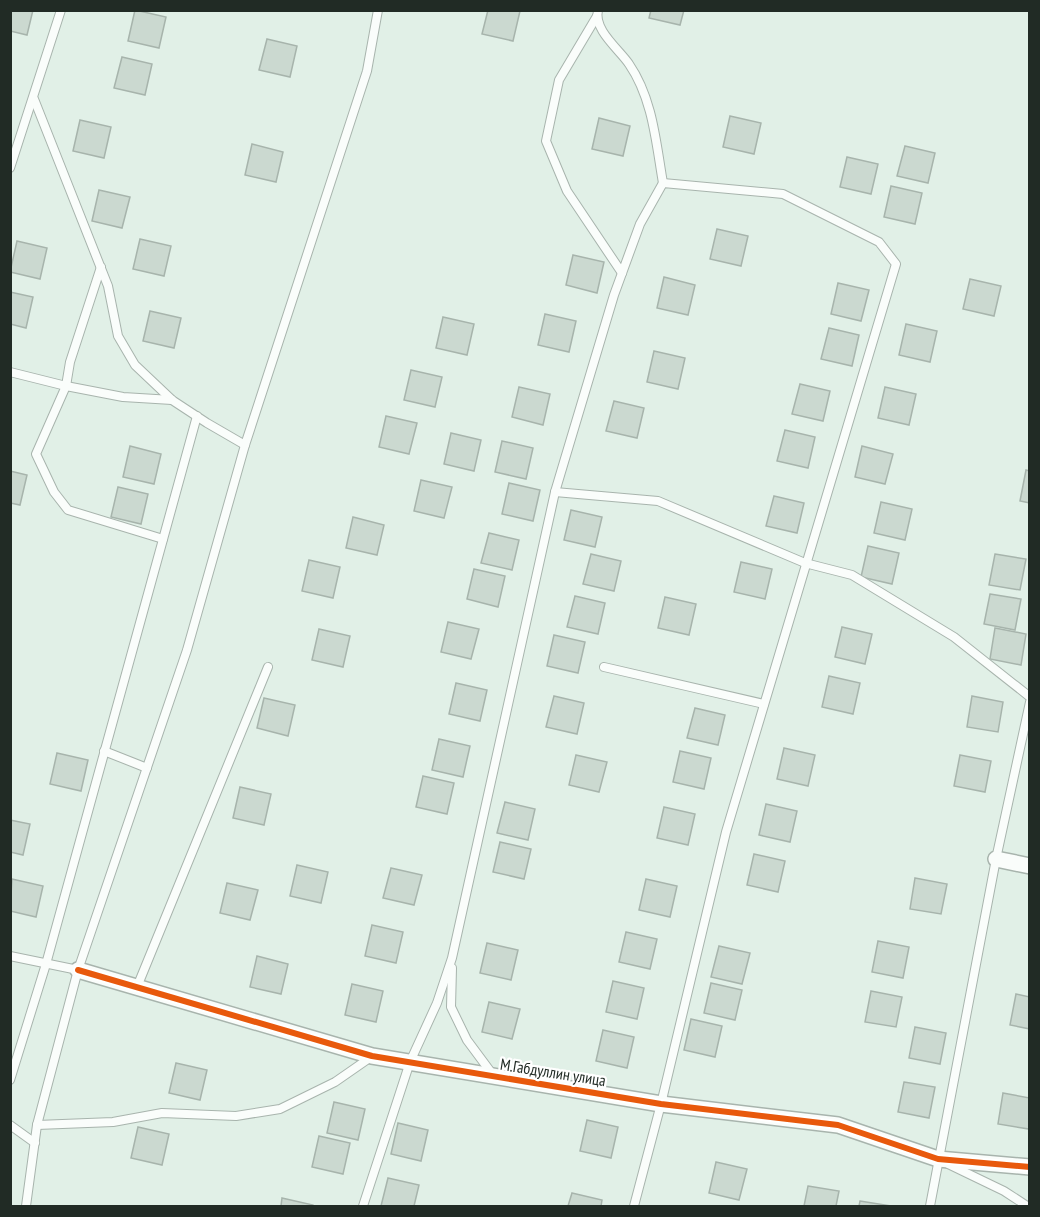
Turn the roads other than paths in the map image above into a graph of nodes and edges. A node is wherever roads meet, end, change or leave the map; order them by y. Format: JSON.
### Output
{"nodes":[{"id":1,"x":61,"y":10,"type":"edge"},
{"id":2,"x":378,"y":10,"type":"edge"},
{"id":3,"x":598,"y":13,"type":"edge"},
{"id":4,"x":34,"y":99,"type":"junction"},
{"id":5,"x":10,"y":168,"type":"edge"},
{"id":6,"x":663,"y":183,"type":"junction"},
{"id":7,"x":101,"y":267,"type":"junction"},
{"id":8,"x":622,"y":273,"type":"junction"},
{"id":9,"x":10,"y":372,"type":"edge"},
{"id":10,"x":66,"y":386,"type":"junction"},
{"id":11,"x":172,"y":399,"type":"junction"},
{"id":12,"x":197,"y":416,"type":"junction"},
{"id":13,"x":245,"y":444,"type":"junction"},
{"id":14,"x":555,"y":492,"type":"junction"},
{"id":15,"x":163,"y":539,"type":"junction"},
{"id":16,"x":806,"y":563,"type":"junction"},
{"id":17,"x":268,"y":667,"type":"dead end"},
{"id":18,"x":604,"y":667,"type":"dead end"},
{"id":19,"x":1029,"y":698,"type":"edge"},
{"id":20,"x":1029,"y":702,"type":"edge"},
{"id":21,"x":764,"y":704,"type":"junction"},
{"id":22,"x":104,"y":751,"type":"junction"},
{"id":23,"x":147,"y":768,"type":"junction"},
{"id":24,"x":996,"y":859,"type":"junction"},
{"id":25,"x":1029,"y":866,"type":"edge"},
{"id":26,"x":10,"y":956,"type":"edge"},
{"id":27,"x":452,"y":958,"type":"junction"},
{"id":28,"x":46,"y":964,"type":"junction"},
{"id":29,"x":78,"y":970,"type":"junction"},
{"id":30,"x":137,"y":987,"type":"junction"},
{"id":31,"x":372,"y":1056,"type":"junction"},
{"id":32,"x":410,"y":1062,"type":"junction"},
{"id":33,"x":494,"y":1076,"type":"junction"},
{"id":34,"x":10,"y":1080,"type":"edge"},
{"id":35,"x":661,"y":1104,"type":"junction"},
{"id":36,"x":10,"y":1125,"type":"edge"},
{"id":37,"x":37,"y":1125,"type":"junction"},
{"id":38,"x":35,"y":1143,"type":"junction"},
{"id":39,"x":938,"y":1160,"type":"junction"},
{"id":40,"x":1029,"y":1167,"type":"edge"},
{"id":41,"x":26,"y":1206,"type":"edge"},
{"id":42,"x":363,"y":1206,"type":"edge"},
{"id":43,"x":634,"y":1206,"type":"edge"},
{"id":44,"x":930,"y":1206,"type":"edge"},
{"id":45,"x":1028,"y":1206,"type":"edge"}],
"edges":[{"from":1,"to":4,"type":"lane"},
{"from":2,"to":13,"type":"lane"},
{"from":3,"to":6,"type":"lane"},
{"from":3,"to":8,"type":"lane"},
{"from":4,"to":5,"type":"lane"},
{"from":4,"to":7,"type":"lane"},
{"from":6,"to":8,"type":"lane"},
{"from":6,"to":16,"type":"lane"},
{"from":7,"to":10,"type":"lane"},
{"from":7,"to":11,"type":"lane"},
{"from":8,"to":14,"type":"lane"},
{"from":9,"to":10,"type":"lane"},
{"from":10,"to":11,"type":"lane"},
{"from":10,"to":15,"type":"lane"},
{"from":11,"to":12,"type":"lane"},
{"from":12,"to":13,"type":"lane"},
{"from":12,"to":15,"type":"lane"},
{"from":13,"to":23,"type":"lane"},
{"from":14,"to":16,"type":"lane"},
{"from":14,"to":27,"type":"lane"},
{"from":15,"to":22,"type":"lane"},
{"from":16,"to":19,"type":"lane"},
{"from":16,"to":21,"type":"lane"},
{"from":17,"to":30,"type":"lane"},
{"from":18,"to":21,"type":"lane"},
{"from":20,"to":24,"type":"lane"},
{"from":21,"to":35,"type":"lane"},
{"from":22,"to":23,"type":"lane"},
{"from":22,"to":28,"type":"lane"},
{"from":23,"to":29,"type":"lane"},
{"from":24,"to":25,"type":"street"},
{"from":24,"to":39,"type":"lane"},
{"from":26,"to":28,"type":"lane"},
{"from":27,"to":32,"type":"lane"},
{"from":27,"to":33,"type":"lane"},
{"from":28,"to":29,"type":"lane"},
{"from":28,"to":34,"type":"lane"},
{"from":29,"to":30,"type":"street","name":"М.Габдуллин улица"},
{"from":29,"to":37,"type":"lane"},
{"from":30,"to":31,"type":"street","name":"М.Габдуллин улица"},
{"from":31,"to":32,"type":"street","name":"М.Габдуллин улица"},
{"from":31,"to":37,"type":"lane"},
{"from":32,"to":33,"type":"street","name":"М.Габдуллин улица"},
{"from":32,"to":42,"type":"lane"},
{"from":33,"to":35,"type":"street","name":"М.Габдуллин улица"},
{"from":35,"to":39,"type":"street","name":"М.Габдуллин улица"},
{"from":35,"to":43,"type":"lane"},
{"from":36,"to":38,"type":"lane"},
{"from":37,"to":38,"type":"lane"},
{"from":38,"to":41,"type":"lane"},
{"from":39,"to":40,"type":"street","name":"М.Габдуллин улица"},
{"from":39,"to":44,"type":"lane"},
{"from":39,"to":45,"type":"lane"}]}
